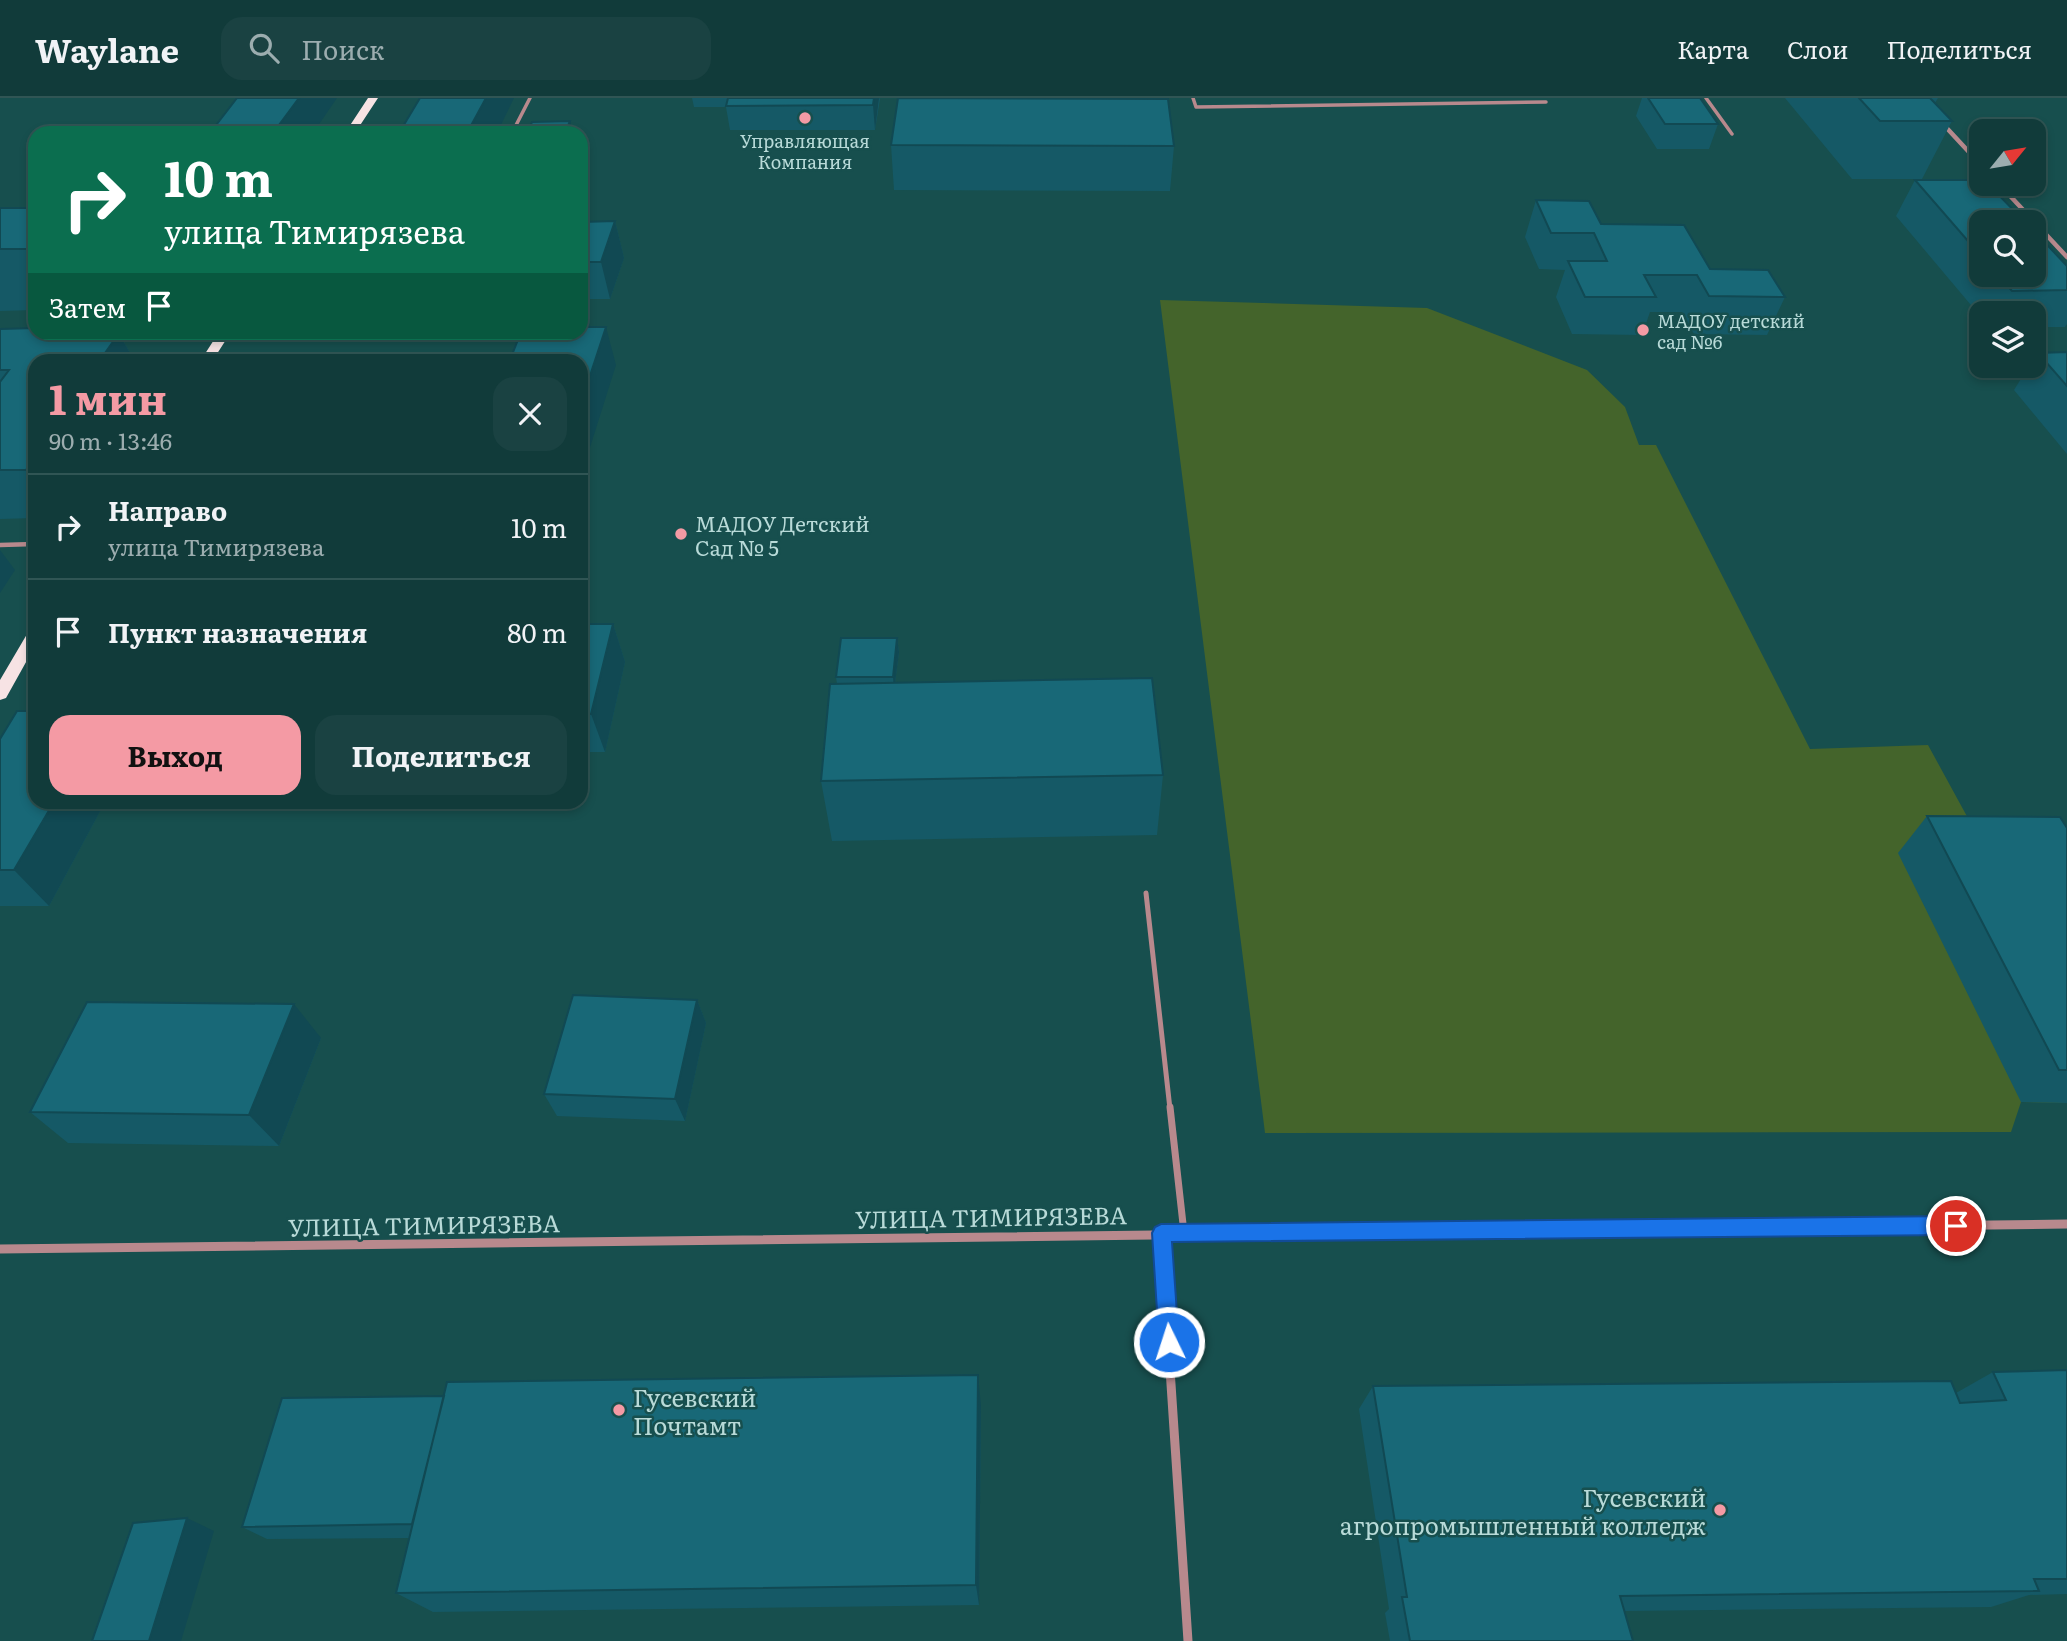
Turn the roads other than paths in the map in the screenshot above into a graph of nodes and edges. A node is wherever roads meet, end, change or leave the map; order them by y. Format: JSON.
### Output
{"nodes":[{"id":1,"x":373,"y":98,"type":"edge"},
{"id":2,"x":530,"y":98,"type":"edge"},
{"id":3,"x":1193,"y":98,"type":"edge"},
{"id":4,"x":1706,"y":98,"type":"edge"},
{"id":5,"x":1546,"y":102,"type":"dead end"},
{"id":6,"x":1936,"y":117,"type":"edge"},
{"id":7,"x":355,"y":126,"type":"edge"},
{"id":8,"x":516,"y":126,"type":"edge"},
{"id":9,"x":1732,"y":134,"type":"dead end"},
{"id":10,"x":1969,"y":152,"type":"edge"},
{"id":11,"x":2010,"y":196,"type":"edge"},
{"id":12,"x":2067,"y":257,"type":"edge"},
{"id":13,"x":28,"y":544,"type":"edge"},
{"id":14,"x":0,"y":545,"type":"edge"},
{"id":15,"x":28,"y":645,"type":"edge"},
{"id":16,"x":0,"y":694,"type":"edge"},
{"id":17,"x":1146,"y":893,"type":"dead end"},
{"id":18,"x":2067,"y":1224,"type":"edge"},
{"id":19,"x":1161,"y":1233,"type":"junction"},
{"id":20,"x":1184,"y":1233,"type":"junction"},
{"id":21,"x":0,"y":1249,"type":"edge"},
{"id":22,"x":1188,"y":1641,"type":"edge"}],
"edges":[{"from":1,"to":7,"type":"main road"},
{"from":2,"to":8,"type":"lane"},
{"from":3,"to":5,"type":"lane"},
{"from":4,"to":9,"type":"lane"},
{"from":6,"to":10,"type":"street"},
{"from":11,"to":12,"type":"street"},
{"from":13,"to":14,"type":"lane"},
{"from":15,"to":16,"type":"main road"},
{"from":17,"to":20,"type":"lane"},
{"from":18,"to":20,"type":"street","name":"УЛИЦА ТИМИРЯЗЕВА"},
{"from":19,"to":20,"type":"street","name":"УЛИЦА ТИМИРЯЗЕВА"},
{"from":19,"to":21,"type":"street","name":"УЛИЦА ТИМИРЯЗЕВА"},
{"from":19,"to":22,"type":"street"}]}
